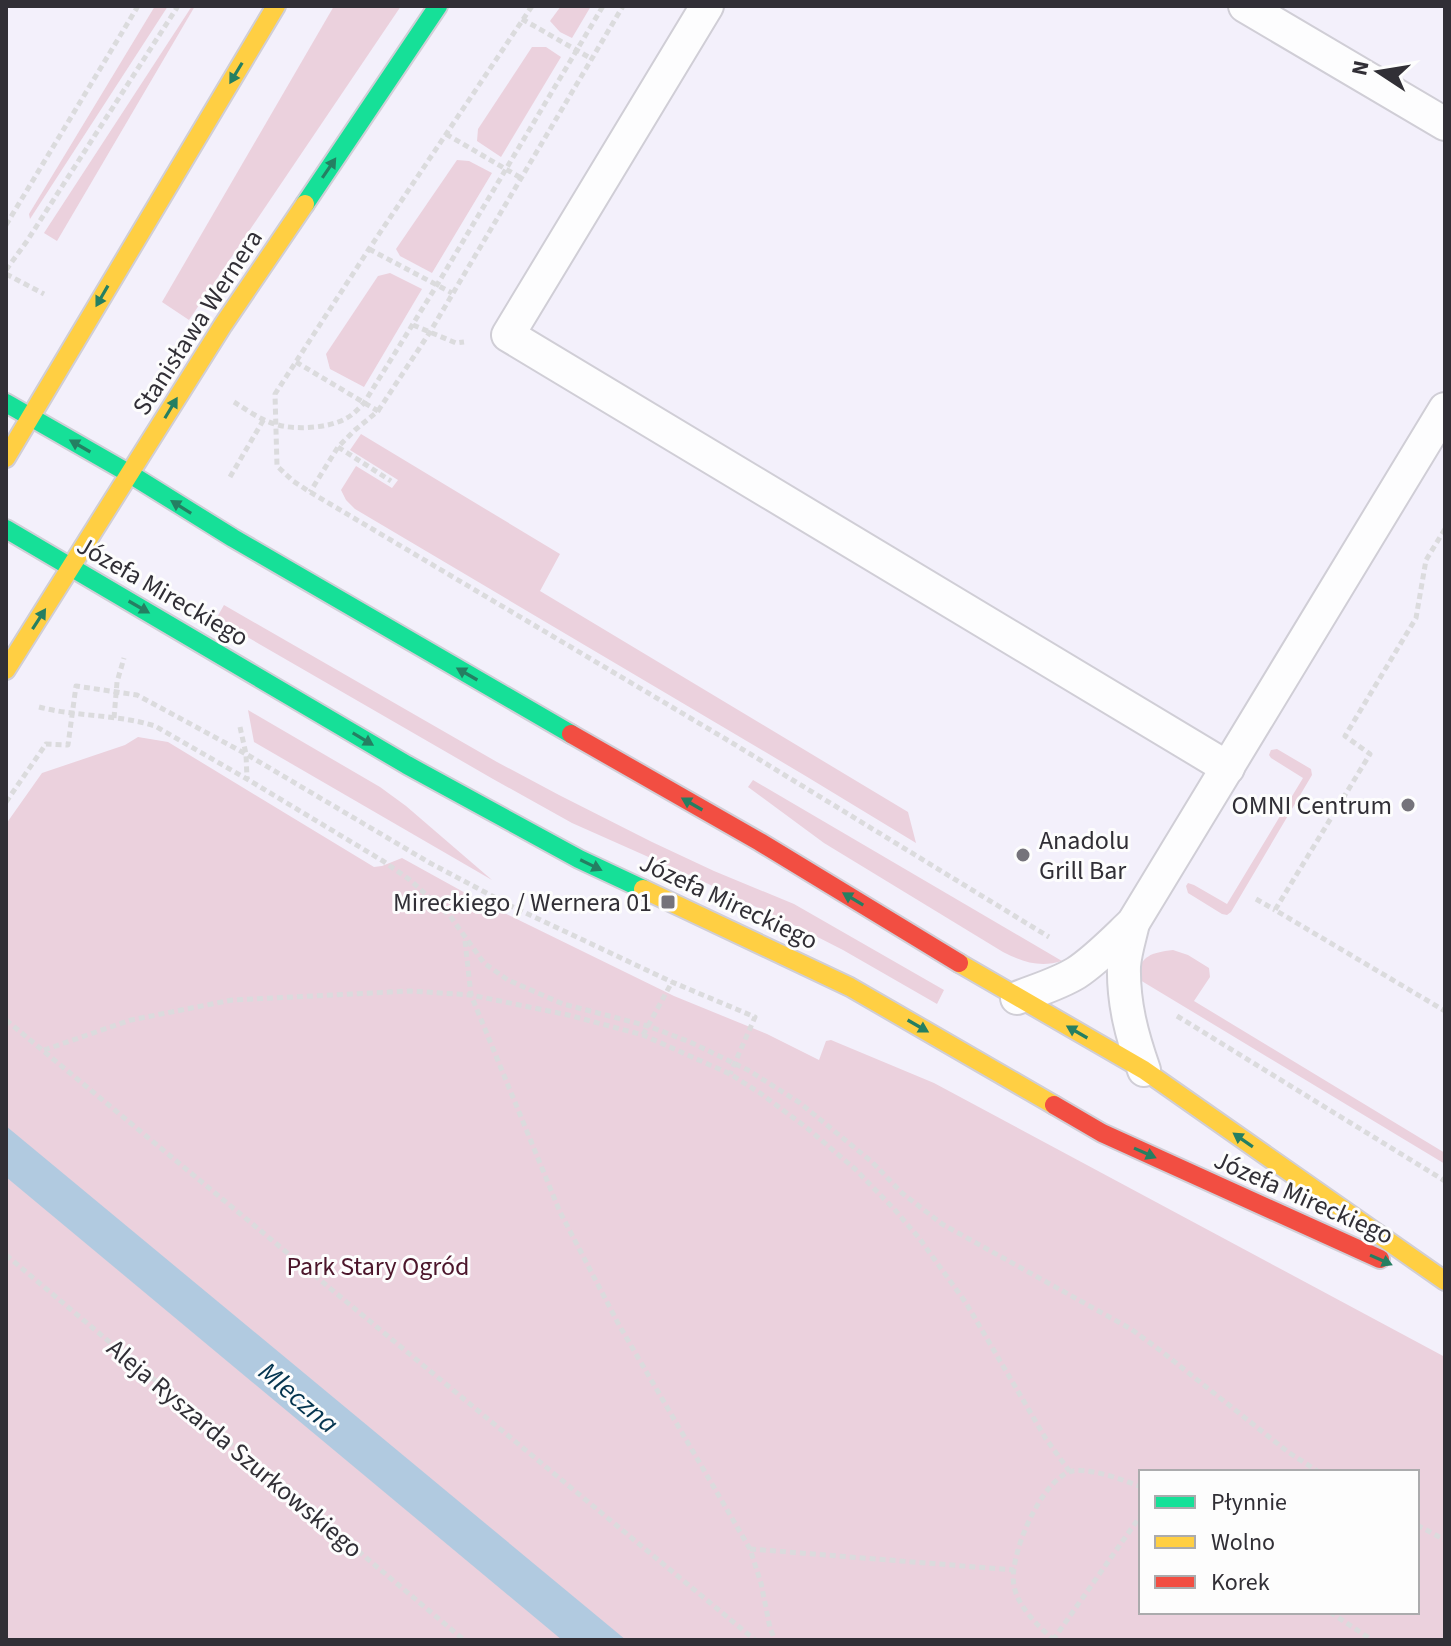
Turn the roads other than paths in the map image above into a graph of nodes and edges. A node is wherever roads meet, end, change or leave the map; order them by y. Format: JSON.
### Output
{"nodes":[{"id":1,"x":276,"y":6,"type":"edge"},
{"id":2,"x":438,"y":6,"type":"edge"},
{"id":3,"x":707,"y":6,"type":"edge"},
{"id":4,"x":1245,"y":6,"type":"edge"},
{"id":5,"x":1445,"y":124,"type":"edge"},
{"id":6,"x":6,"y":403,"type":"edge"},
{"id":7,"x":1445,"y":409,"type":"edge"},
{"id":8,"x":30,"y":417,"type":"junction"},
{"id":9,"x":6,"y":458,"type":"edge"},
{"id":10,"x":130,"y":474,"type":"junction"},
{"id":11,"x":6,"y":529,"type":"edge"},
{"id":12,"x":71,"y":569,"type":"junction"},
{"id":13,"x":6,"y":670,"type":"edge"},
{"id":14,"x":1228,"y":768,"type":"junction"},
{"id":15,"x":1133,"y":923,"type":"junction"},
{"id":16,"x":1017,"y":998,"type":"junction"},
{"id":17,"x":1144,"y":1070,"type":"junction"},
{"id":18,"x":1445,"y":1281,"type":"edge"},
{"id":19,"x":1445,"y":1289,"type":"edge"}],
"edges":[{"from":1,"to":8,"type":"main road","one_way":true},
{"from":10,"to":2,"type":"main road","name":"Stanisława Wernera","one_way":true},
{"from":3,"to":14,"type":"lane"},
{"from":4,"to":5,"type":"lane"},
{"from":6,"to":8,"type":"main road","name":"Józefa Mireckiego"},
{"from":7,"to":14,"type":"lane"},
{"from":8,"to":9,"type":"main road"},
{"from":10,"to":8,"type":"main road","name":"Józefa Mireckiego","one_way":true},
{"from":10,"to":12,"type":"main road","name":"Stanisława Wernera"},
{"from":16,"to":10,"type":"main road","name":"Józefa Mireckiego","one_way":true},
{"from":11,"to":12,"type":"main road","name":"Józefa Mireckiego"},
{"from":13,"to":12,"type":"main road","name":"Stanisława Wernera","one_way":true},
{"from":12,"to":19,"type":"main road","name":"Józefa Mireckiego","one_way":true},
{"from":14,"to":15,"type":"lane"},
{"from":15,"to":16,"type":"lane"},
{"from":15,"to":17,"type":"lane"},
{"from":17,"to":16,"type":"main road","name":"Józefa Mireckiego","one_way":true},
{"from":18,"to":17,"type":"main road","name":"Józefa Mireckiego","one_way":true}]}
